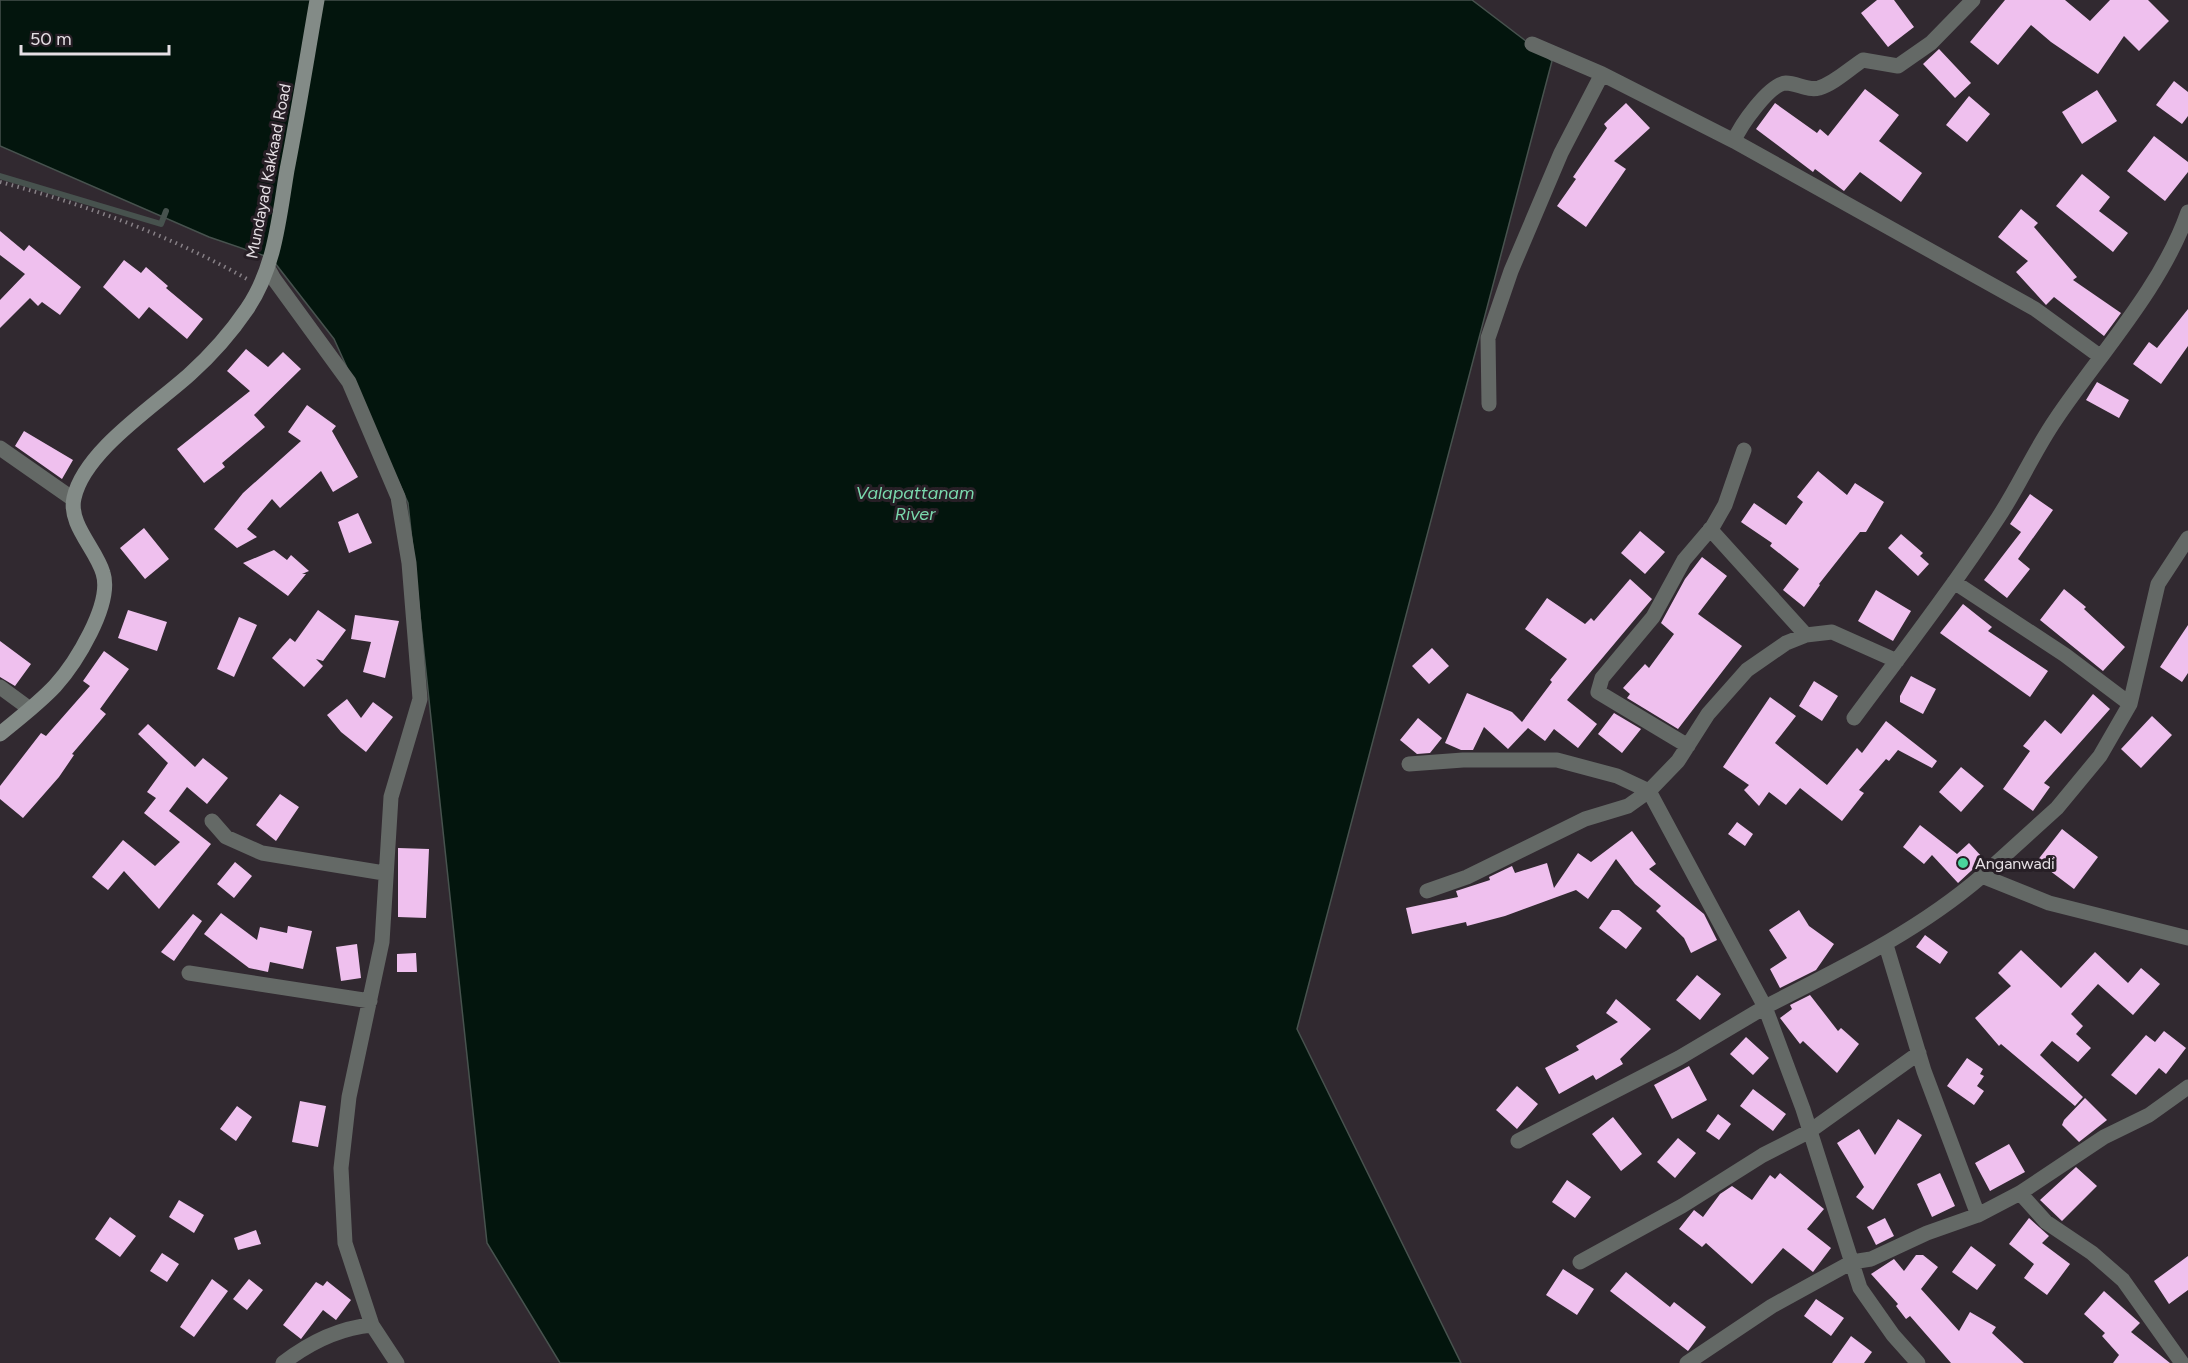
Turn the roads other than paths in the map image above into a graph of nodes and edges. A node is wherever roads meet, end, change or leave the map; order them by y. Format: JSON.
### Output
{"nodes":[{"id":1,"x":317,"y":0,"type":"edge"},
{"id":2,"x":1973,"y":0,"type":"edge"},
{"id":3,"x":1532,"y":44,"type":"dead end"},
{"id":4,"x":1602,"y":74,"type":"junction"},
{"id":5,"x":1734,"y":141,"type":"junction"},
{"id":6,"x":2188,"y":212,"type":"edge"},
{"id":7,"x":268,"y":268,"type":"junction"},
{"id":8,"x":2101,"y":357,"type":"junction"},
{"id":9,"x":1489,"y":404,"type":"dead end"},
{"id":10,"x":0,"y":448,"type":"edge"},
{"id":11,"x":1744,"y":450,"type":"dead end"},
{"id":12,"x":73,"y":498,"type":"junction"},
{"id":13,"x":1710,"y":529,"type":"junction"},
{"id":14,"x":2188,"y":538,"type":"edge"},
{"id":15,"x":1954,"y":582,"type":"junction"},
{"id":16,"x":1806,"y":635,"type":"junction"},
{"id":17,"x":1897,"y":661,"type":"junction"},
{"id":18,"x":0,"y":687,"type":"edge"},
{"id":19,"x":2130,"y":704,"type":"junction"},
{"id":20,"x":30,"y":709,"type":"junction"},
{"id":21,"x":1854,"y":718,"type":"dead end"},
{"id":22,"x":0,"y":734,"type":"edge"},
{"id":23,"x":1688,"y":746,"type":"junction"},
{"id":24,"x":1409,"y":764,"type":"dead end"},
{"id":25,"x":1649,"y":791,"type":"junction"},
{"id":26,"x":212,"y":821,"type":"dead end"},
{"id":27,"x":384,"y":873,"type":"junction"},
{"id":28,"x":1982,"y":876,"type":"junction"},
{"id":29,"x":1427,"y":891,"type":"dead end"},
{"id":30,"x":2188,"y":938,"type":"edge"},
{"id":31,"x":1886,"y":945,"type":"junction"},
{"id":32,"x":189,"y":973,"type":"dead end"},
{"id":33,"x":370,"y":1001,"type":"junction"},
{"id":34,"x":1765,"y":1007,"type":"junction"},
{"id":35,"x":1919,"y":1053,"type":"junction"},
{"id":36,"x":2188,"y":1087,"type":"edge"},
{"id":37,"x":1810,"y":1131,"type":"junction"},
{"id":38,"x":1518,"y":1142,"type":"dead end"},
{"id":39,"x":2020,"y":1193,"type":"junction"},
{"id":40,"x":1978,"y":1215,"type":"junction"},
{"id":41,"x":1580,"y":1262,"type":"dead end"},
{"id":42,"x":1852,"y":1262,"type":"junction"},
{"id":43,"x":372,"y":1324,"type":"junction"},
{"id":44,"x":283,"y":1363,"type":"edge"},
{"id":45,"x":397,"y":1363,"type":"edge"},
{"id":46,"x":1687,"y":1363,"type":"edge"},
{"id":47,"x":1918,"y":1363,"type":"edge"},
{"id":48,"x":2182,"y":1363,"type":"edge"}],
"edges":[{"from":1,"to":7,"type":"main road","name":"Mundayad Kakkaad Road"},
{"from":2,"to":5,"type":"street"},
{"from":3,"to":4,"type":"street"},
{"from":4,"to":5,"type":"street"},
{"from":4,"to":9,"type":"street"},
{"from":5,"to":8,"type":"street"},
{"from":6,"to":8,"type":"street"},
{"from":7,"to":12,"type":"main road","name":"Mundayad Kakkaad Road"},
{"from":7,"to":27,"type":"street"},
{"from":8,"to":15,"type":"street"},
{"from":10,"to":12,"type":"street"},
{"from":11,"to":13,"type":"street"},
{"from":12,"to":20,"type":"main road"},
{"from":13,"to":16,"type":"street"},
{"from":13,"to":23,"type":"street"},
{"from":14,"to":19,"type":"street"},
{"from":15,"to":17,"type":"street"},
{"from":15,"to":19,"type":"street"},
{"from":16,"to":17,"type":"street"},
{"from":16,"to":23,"type":"street"},
{"from":17,"to":21,"type":"street"},
{"from":18,"to":20,"type":"street"},
{"from":19,"to":28,"type":"street"},
{"from":20,"to":22,"type":"main road"},
{"from":23,"to":25,"type":"street"},
{"from":24,"to":25,"type":"street"},
{"from":25,"to":29,"type":"street"},
{"from":25,"to":34,"type":"street"},
{"from":26,"to":27,"type":"street"},
{"from":27,"to":33,"type":"street"},
{"from":28,"to":30,"type":"street"},
{"from":28,"to":31,"type":"street"},
{"from":31,"to":34,"type":"street"},
{"from":31,"to":35,"type":"street"},
{"from":32,"to":33,"type":"street"},
{"from":33,"to":43,"type":"street"},
{"from":34,"to":37,"type":"street"},
{"from":34,"to":38,"type":"street"},
{"from":35,"to":37,"type":"street"},
{"from":35,"to":40,"type":"street"},
{"from":36,"to":39,"type":"street"},
{"from":37,"to":41,"type":"street"},
{"from":37,"to":42,"type":"street"},
{"from":39,"to":40,"type":"street"},
{"from":39,"to":48,"type":"street"},
{"from":40,"to":42,"type":"street"},
{"from":42,"to":46,"type":"street"},
{"from":42,"to":47,"type":"street"},
{"from":43,"to":44,"type":"street"},
{"from":43,"to":45,"type":"street"}]}
